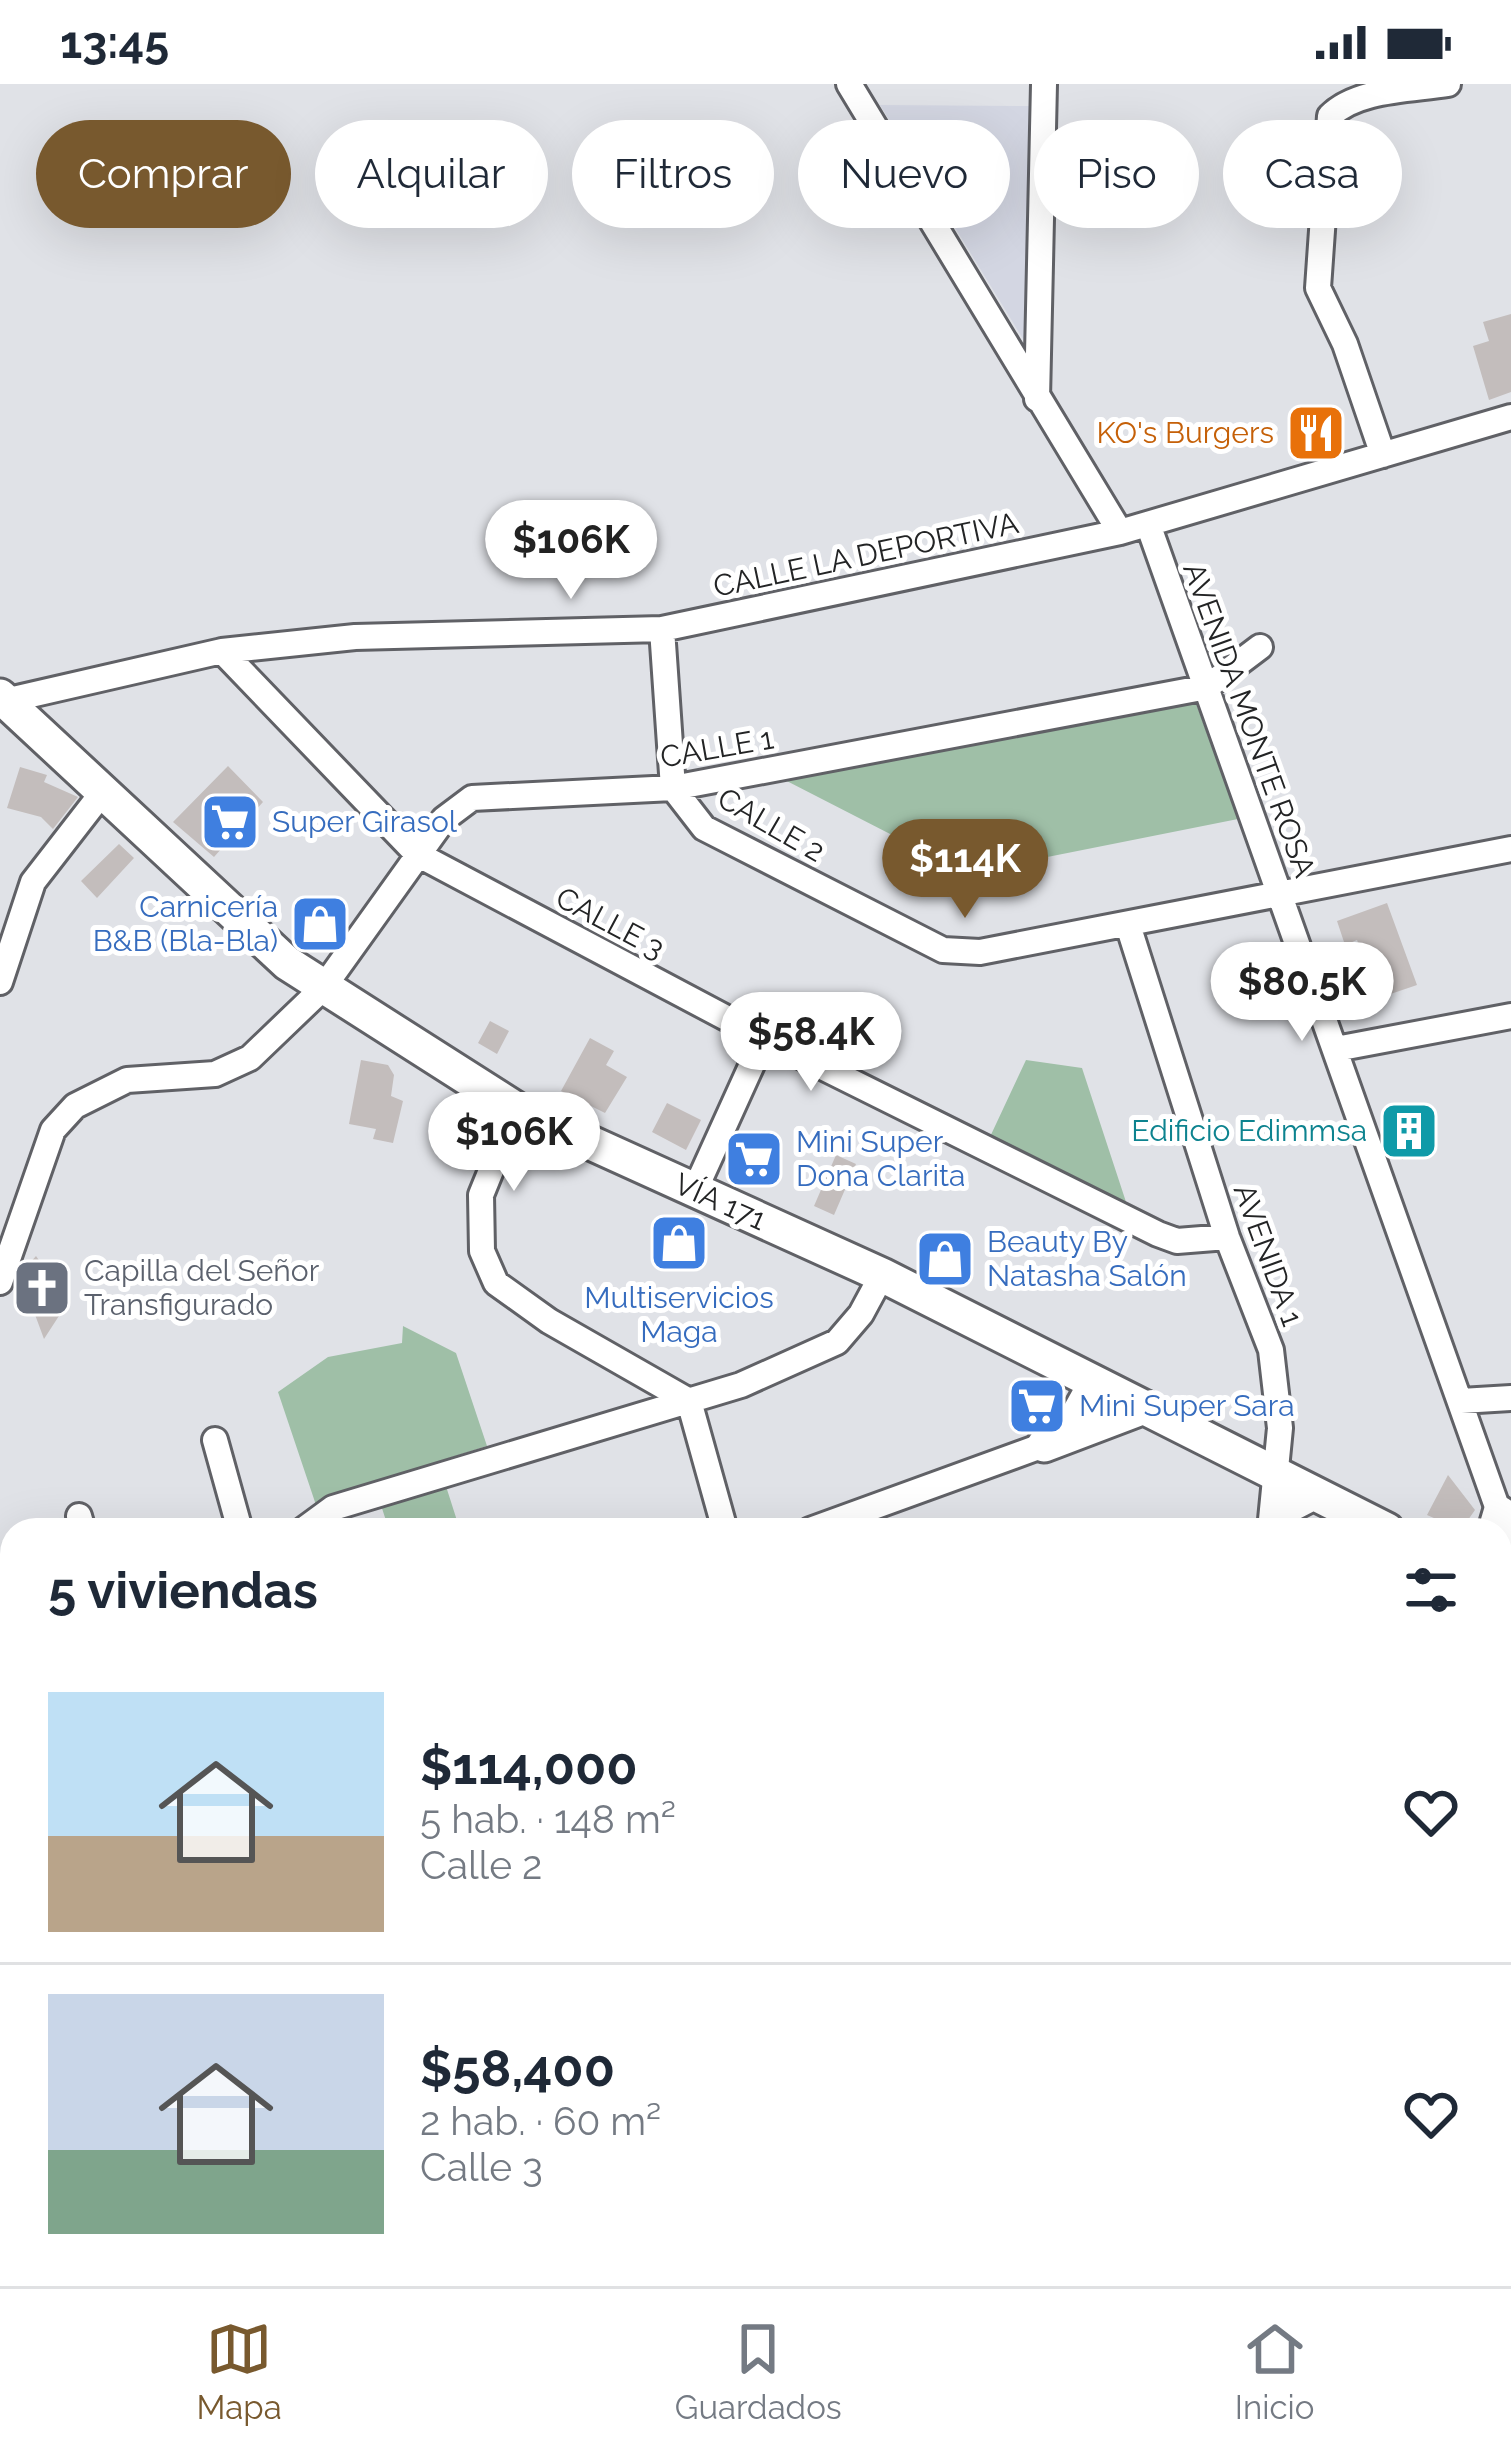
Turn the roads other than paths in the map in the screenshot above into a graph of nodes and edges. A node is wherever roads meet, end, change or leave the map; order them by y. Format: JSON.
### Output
{"nodes":[{"id":1,"x":849,"y":84,"type":"edge"},
{"id":2,"x":1044,"y":84,"type":"edge"},
{"id":3,"x":1448,"y":84,"type":"edge"},
{"id":4,"x":1037,"y":399,"type":"junction"},
{"id":5,"x":1511,"y":417,"type":"edge"},
{"id":6,"x":1383,"y":455,"type":"junction"},
{"id":7,"x":1148,"y":524,"type":"junction"},
{"id":8,"x":1120,"y":532,"type":"junction"},
{"id":9,"x":662,"y":629,"type":"junction"},
{"id":10,"x":1260,"y":647,"type":"dead end"},
{"id":11,"x":222,"y":651,"type":"junction"},
{"id":12,"x":1207,"y":687,"type":"junction"},
{"id":13,"x":2,"y":700,"type":"edge"},
{"id":14,"x":673,"y":788,"type":"junction"},
{"id":15,"x":102,"y":793,"type":"junction"},
{"id":16,"x":1511,"y":849,"type":"edge"},
{"id":17,"x":417,"y":854,"type":"junction"},
{"id":18,"x":1279,"y":893,"type":"junction"},
{"id":19,"x":1128,"y":926,"type":"junction"},
{"id":20,"x":0,"y":982,"type":"edge"},
{"id":21,"x":323,"y":988,"type":"junction"},
{"id":22,"x":1511,"y":1016,"type":"edge"},
{"id":23,"x":764,"y":1037,"type":"junction"},
{"id":24,"x":1336,"y":1049,"type":"junction"},
{"id":25,"x":516,"y":1109,"type":"junction"},
{"id":26,"x":695,"y":1190,"type":"junction"},
{"id":27,"x":1227,"y":1237,"type":"junction"},
{"id":28,"x":882,"y":1275,"type":"junction"},
{"id":29,"x":0,"y":1282,"type":"edge"},
{"id":30,"x":1092,"y":1380,"type":"junction"},
{"id":31,"x":1511,"y":1398,"type":"edge"},
{"id":32,"x":688,"y":1400,"type":"junction"},
{"id":33,"x":1460,"y":1401,"type":"junction"},
{"id":34,"x":1144,"y":1407,"type":"junction"},
{"id":35,"x":215,"y":1440,"type":"dead end"},
{"id":36,"x":1044,"y":1445,"type":"junction"},
{"id":37,"x":1273,"y":1473,"type":"junction"},
{"id":38,"x":1313,"y":1493,"type":"junction"},
{"id":39,"x":237,"y":1518,"type":"edge"},
{"id":40,"x":319,"y":1518,"type":"edge"},
{"id":41,"x":722,"y":1518,"type":"edge"},
{"id":42,"x":843,"y":1518,"type":"edge"},
{"id":43,"x":1272,"y":1518,"type":"edge"},
{"id":44,"x":1279,"y":1518,"type":"edge"},
{"id":45,"x":1363,"y":1518,"type":"edge"},
{"id":46,"x":1496,"y":1518,"type":"edge"}],
"edges":[{"from":1,"to":4,"type":"street"},
{"from":2,"to":4,"type":"street"},
{"from":3,"to":6,"type":"street"},
{"from":4,"to":8,"type":"street"},
{"from":5,"to":6,"type":"street","name":"CALLE LA DEPORTIVA"},
{"from":6,"to":7,"type":"street","name":"CALLE LA DEPORTIVA"},
{"from":7,"to":8,"type":"street","name":"CALLE LA DEPORTIVA"},
{"from":7,"to":12,"type":"street","name":"AVENIDA MONTE ROSA"},
{"from":8,"to":9,"type":"street","name":"CALLE LA DEPORTIVA"},
{"from":9,"to":11,"type":"street","name":"CALLE LA DEPORTIVA"},
{"from":9,"to":14,"type":"street","name":"CALLE 2"},
{"from":10,"to":12,"type":"street"},
{"from":11,"to":13,"type":"street","name":"CALLE LA DEPORTIVA"},
{"from":11,"to":17,"type":"street","name":"CALLE 3"},
{"from":12,"to":14,"type":"street","name":"CALLE 1"},
{"from":12,"to":18,"type":"street","name":"AVENIDA MONTE ROSA"},
{"from":13,"to":15,"type":"main road","name":"VÍA 171"},
{"from":14,"to":17,"type":"street","name":"CALLE 1"},
{"from":14,"to":19,"type":"street","name":"CALLE 2"},
{"from":15,"to":20,"type":"street"},
{"from":15,"to":21,"type":"main road","name":"VÍA 171"},
{"from":16,"to":18,"type":"street"},
{"from":17,"to":21,"type":"street","name":"CALLE 1"},
{"from":17,"to":23,"type":"street","name":"CALLE 3"},
{"from":18,"to":19,"type":"street","name":"CALLE 2"},
{"from":18,"to":24,"type":"street","name":"AVENIDA MONTE ROSA"},
{"from":19,"to":27,"type":"street","name":"AVENIDA 1"},
{"from":21,"to":25,"type":"main road","name":"VÍA 171"},
{"from":21,"to":29,"type":"street","name":"CALLE 1"},
{"from":22,"to":24,"type":"street"},
{"from":23,"to":26,"type":"street"},
{"from":23,"to":27,"type":"street","name":"CALLE 3"},
{"from":24,"to":33,"type":"street","name":"AVENIDA MONTE ROSA"},
{"from":25,"to":26,"type":"main road","name":"VÍA 171"},
{"from":25,"to":32,"type":"street"},
{"from":26,"to":28,"type":"main road","name":"VÍA 171"},
{"from":27,"to":37,"type":"street","name":"AVENIDA 1"},
{"from":28,"to":30,"type":"main road","name":"VÍA 171"},
{"from":28,"to":32,"type":"street"},
{"from":30,"to":34,"type":"main road","name":"VÍA 171"},
{"from":30,"to":36,"type":"street"},
{"from":31,"to":33,"type":"street"},
{"from":32,"to":40,"type":"street"},
{"from":32,"to":41,"type":"street"},
{"from":33,"to":46,"type":"street","name":"AVENIDA MONTE ROSA"},
{"from":34,"to":36,"type":"main road"},
{"from":34,"to":37,"type":"main road","name":"VÍA 171"},
{"from":35,"to":39,"type":"street"},
{"from":36,"to":42,"type":"street"},
{"from":37,"to":38,"type":"main road","name":"VÍA 171"},
{"from":37,"to":43,"type":"street","name":"AVENIDA 1"},
{"from":38,"to":44,"type":"main road"},
{"from":38,"to":45,"type":"main road","name":"VÍA 171"}]}
